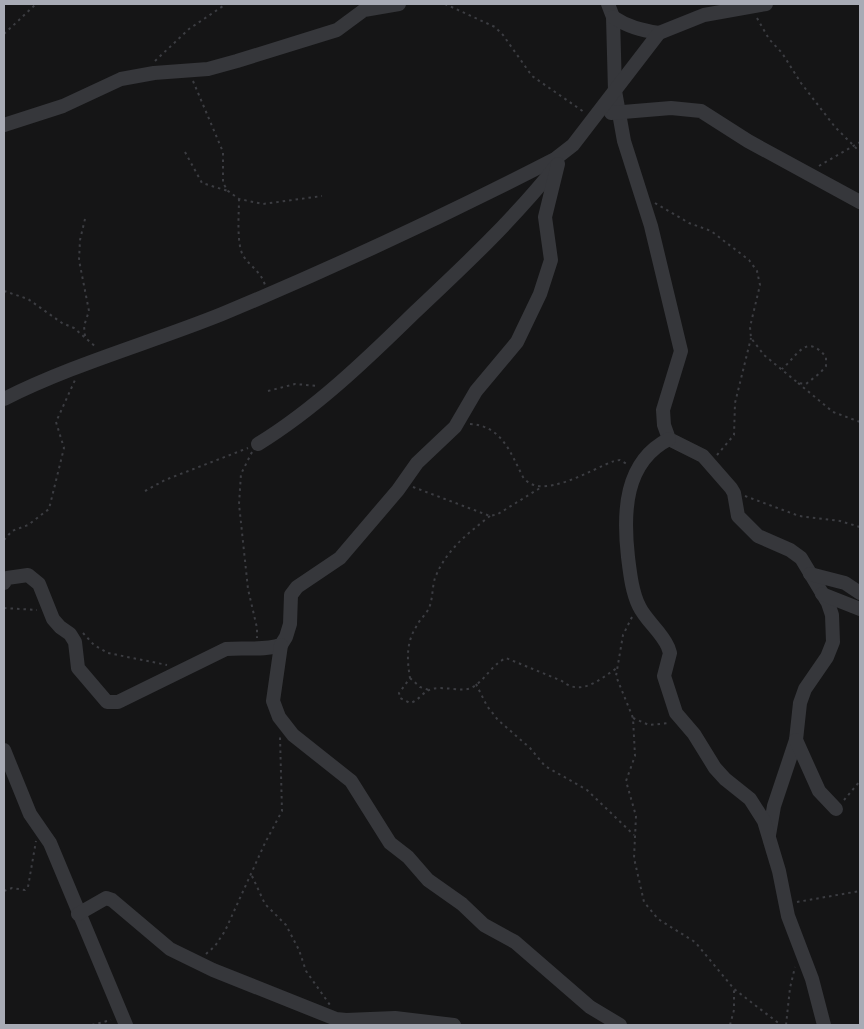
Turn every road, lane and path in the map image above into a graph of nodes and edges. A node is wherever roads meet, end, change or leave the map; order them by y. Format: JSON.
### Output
{"nodes":[{"id":1,"x":36,"y":4,"type":"edge"},
{"id":2,"x":226,"y":4,"type":"edge"},
{"id":3,"x":399,"y":4,"type":"edge"},
{"id":4,"x":445,"y":4,"type":"edge"},
{"id":5,"x":766,"y":4,"type":"edge"},
{"id":6,"x":751,"y":5,"type":"edge"},
{"id":7,"x":610,"y":10,"type":"edge"},
{"id":8,"x":659,"y":33,"type":"junction"},
{"id":9,"x":4,"y":34,"type":"edge"},
{"id":10,"x":189,"y":70,"type":"junction"},
{"id":11,"x":144,"y":74,"type":"junction"},
{"id":12,"x":615,"y":90,"type":"junction"},
{"id":13,"x":619,"y":111,"type":"junction"},
{"id":14,"x":596,"y":117,"type":"junction"},
{"id":15,"x":4,"y":125,"type":"edge"},
{"id":16,"x":860,"y":142,"type":"edge"},
{"id":17,"x":855,"y":145,"type":"junction"},
{"id":18,"x":185,"y":152,"type":"dead end"},
{"id":19,"x":860,"y":152,"type":"edge"},
{"id":20,"x":561,"y":158,"type":"junction"},
{"id":21,"x":808,"y":173,"type":"junction"},
{"id":22,"x":228,"y":191,"type":"junction"},
{"id":23,"x":640,"y":194,"type":"junction"},
{"id":24,"x":322,"y":196,"type":"dead end"},
{"id":25,"x":239,"y":199,"type":"junction"},
{"id":26,"x":860,"y":202,"type":"edge"},
{"id":27,"x":85,"y":219,"type":"dead end"},
{"id":28,"x":4,"y":292,"type":"edge"},
{"id":29,"x":269,"y":294,"type":"junction"},
{"id":30,"x":85,"y":336,"type":"junction"},
{"id":31,"x":751,"y":338,"type":"junction"},
{"id":32,"x":106,"y":357,"type":"junction"},
{"id":33,"x":81,"y":366,"type":"junction"},
{"id":34,"x":782,"y":370,"type":"junction"},
{"id":35,"x":798,"y":384,"type":"junction"},
{"id":36,"x":332,"y":387,"type":"junction"},
{"id":37,"x":268,"y":391,"type":"dead end"},
{"id":38,"x":4,"y":399,"type":"edge"},
{"id":39,"x":860,"y":422,"type":"edge"},
{"id":40,"x":455,"y":427,"type":"junction"},
{"id":41,"x":669,"y":439,"type":"junction"},
{"id":42,"x":258,"y":444,"type":"junction"},
{"id":43,"x":710,"y":466,"type":"junction"},
{"id":44,"x":635,"y":471,"type":"junction"},
{"id":45,"x":402,"y":484,"type":"junction"},
{"id":46,"x":543,"y":487,"type":"junction"},
{"id":47,"x":145,"y":491,"type":"dead end"},
{"id":48,"x":734,"y":493,"type":"junction"},
{"id":49,"x":490,"y":516,"type":"junction"},
{"id":50,"x":860,"y":527,"type":"edge"},
{"id":51,"x":4,"y":540,"type":"edge"},
{"id":52,"x":810,"y":574,"type":"junction"},
{"id":53,"x":4,"y":583,"type":"edge"},
{"id":54,"x":860,"y":593,"type":"edge"},
{"id":55,"x":822,"y":594,"type":"junction"},
{"id":56,"x":638,"y":603,"type":"junction"},
{"id":57,"x":4,"y":608,"type":"edge"},
{"id":58,"x":860,"y":609,"type":"edge"},
{"id":59,"x":38,"y":610,"type":"dead end"},
{"id":60,"x":81,"y":632,"type":"dead end"},
{"id":61,"x":281,"y":645,"type":"junction"},
{"id":62,"x":257,"y":649,"type":"junction"},
{"id":63,"x":617,"y":667,"type":"junction"},
{"id":64,"x":183,"y":672,"type":"junction"},
{"id":65,"x":410,"y":678,"type":"junction"},
{"id":66,"x":476,"y":684,"type":"junction"},
{"id":67,"x":429,"y":690,"type":"junction"},
{"id":68,"x":633,"y":718,"type":"junction"},
{"id":69,"x":684,"y":723,"type":"junction"},
{"id":70,"x":280,"y":732,"type":"dead end"},
{"id":71,"x":796,"y":740,"type":"junction"},
{"id":72,"x":4,"y":750,"type":"edge"},
{"id":73,"x":860,"y":781,"type":"edge"},
{"id":74,"x":836,"y":809,"type":"joint"},
{"id":75,"x":39,"y":829,"type":"junction"},
{"id":76,"x":769,"y":835,"type":"junction"},
{"id":77,"x":635,"y":836,"type":"junction"},
{"id":78,"x":252,"y":876,"type":"junction"},
{"id":79,"x":4,"y":891,"type":"edge"},
{"id":80,"x":860,"y":892,"type":"edge"},
{"id":81,"x":785,"y":902,"type":"junction"},
{"id":82,"x":78,"y":914,"type":"junction"},
{"id":83,"x":195,"y":961,"type":"junction"},
{"id":84,"x":795,"y":966,"type":"dead end"},
{"id":85,"x":734,"y":988,"type":"junction"},
{"id":86,"x":333,"y":1008,"type":"dead end"},
{"id":87,"x":125,"y":1023,"type":"edge"},
{"id":88,"x":92,"y":1025,"type":"edge"},
{"id":89,"x":452,"y":1025,"type":"edge"},
{"id":90,"x":620,"y":1025,"type":"edge"},
{"id":91,"x":730,"y":1025,"type":"edge"},
{"id":92,"x":781,"y":1025,"type":"edge"},
{"id":93,"x":786,"y":1025,"type":"edge"},
{"id":94,"x":824,"y":1025,"type":"edge"}],
"edges":[{"from":1,"to":9,"type":"path"},
{"from":2,"to":11,"type":"path"},
{"from":3,"to":10,"type":"street"},
{"from":4,"to":14,"type":"path"},
{"from":5,"to":6,"type":"street"},
{"from":6,"to":8,"type":"street"},
{"from":6,"to":17,"type":"path"},
{"from":7,"to":8,"type":"street"},
{"from":7,"to":12,"type":"street"},
{"from":8,"to":12,"type":"street"},
{"from":10,"to":11,"type":"street"},
{"from":10,"to":22,"type":"path"},
{"from":11,"to":15,"type":"street"},
{"from":12,"to":13,"type":"street"},
{"from":12,"to":14,"type":"street"},
{"from":13,"to":14,"type":"street"},
{"from":13,"to":21,"type":"street"},
{"from":13,"to":23,"type":"street"},
{"from":14,"to":20,"type":"street"},
{"from":16,"to":17,"type":"path"},
{"from":17,"to":19,"type":"path"},
{"from":17,"to":21,"type":"path"},
{"from":18,"to":22,"type":"path"},
{"from":20,"to":29,"type":"street"},
{"from":20,"to":36,"type":"street"},
{"from":20,"to":40,"type":"street"},
{"from":21,"to":26,"type":"street"},
{"from":22,"to":25,"type":"path"},
{"from":23,"to":31,"type":"path"},
{"from":23,"to":41,"type":"street"},
{"from":24,"to":25,"type":"path"},
{"from":25,"to":29,"type":"path"},
{"from":27,"to":30,"type":"path"},
{"from":28,"to":30,"type":"path"},
{"from":29,"to":32,"type":"street"},
{"from":30,"to":32,"type":"path"},
{"from":31,"to":34,"type":"path"},
{"from":31,"to":43,"type":"path"},
{"from":32,"to":33,"type":"street"},
{"from":33,"to":38,"type":"street"},
{"from":33,"to":51,"type":"path"},
{"from":34,"to":35,"type":"path"},
{"from":34,"to":35,"type":"path"},
{"from":35,"to":39,"type":"path"},
{"from":36,"to":37,"type":"path"},
{"from":36,"to":42,"type":"street"},
{"from":40,"to":45,"type":"street"},
{"from":40,"to":46,"type":"path"},
{"from":41,"to":43,"type":"street"},
{"from":41,"to":44,"type":"street"},
{"from":42,"to":47,"type":"path"},
{"from":42,"to":62,"type":"path"},
{"from":43,"to":48,"type":"street"},
{"from":44,"to":46,"type":"path"},
{"from":44,"to":56,"type":"street"},
{"from":45,"to":49,"type":"path"},
{"from":45,"to":61,"type":"street"},
{"from":46,"to":49,"type":"path"},
{"from":48,"to":50,"type":"path"},
{"from":48,"to":52,"type":"street"},
{"from":49,"to":65,"type":"path"},
{"from":52,"to":54,"type":"street"},
{"from":52,"to":55,"type":"street"},
{"from":53,"to":64,"type":"street"},
{"from":55,"to":58,"type":"street"},
{"from":55,"to":71,"type":"street"},
{"from":56,"to":63,"type":"path"},
{"from":56,"to":69,"type":"street"},
{"from":57,"to":59,"type":"path"},
{"from":60,"to":64,"type":"path"},
{"from":61,"to":62,"type":"street"},
{"from":61,"to":90,"type":"street"},
{"from":62,"to":64,"type":"street"},
{"from":63,"to":66,"type":"path"},
{"from":63,"to":68,"type":"path"},
{"from":65,"to":67,"type":"path"},
{"from":65,"to":67,"type":"path"},
{"from":66,"to":67,"type":"path"},
{"from":66,"to":77,"type":"path"},
{"from":68,"to":69,"type":"path"},
{"from":68,"to":77,"type":"path"},
{"from":69,"to":76,"type":"street"},
{"from":70,"to":78,"type":"path"},
{"from":71,"to":74,"type":"street"},
{"from":71,"to":76,"type":"street"},
{"from":72,"to":75,"type":"street"},
{"from":73,"to":74,"type":"path"},
{"from":75,"to":79,"type":"path"},
{"from":75,"to":82,"type":"street"},
{"from":76,"to":81,"type":"street"},
{"from":77,"to":85,"type":"path"},
{"from":78,"to":83,"type":"path"},
{"from":78,"to":86,"type":"path"},
{"from":80,"to":81,"type":"path"},
{"from":81,"to":94,"type":"street"},
{"from":82,"to":83,"type":"street"},
{"from":82,"to":87,"type":"street"},
{"from":83,"to":89,"type":"street"},
{"from":84,"to":93,"type":"path"},
{"from":85,"to":91,"type":"path"},
{"from":85,"to":92,"type":"path"},
{"from":87,"to":88,"type":"path"}]}
